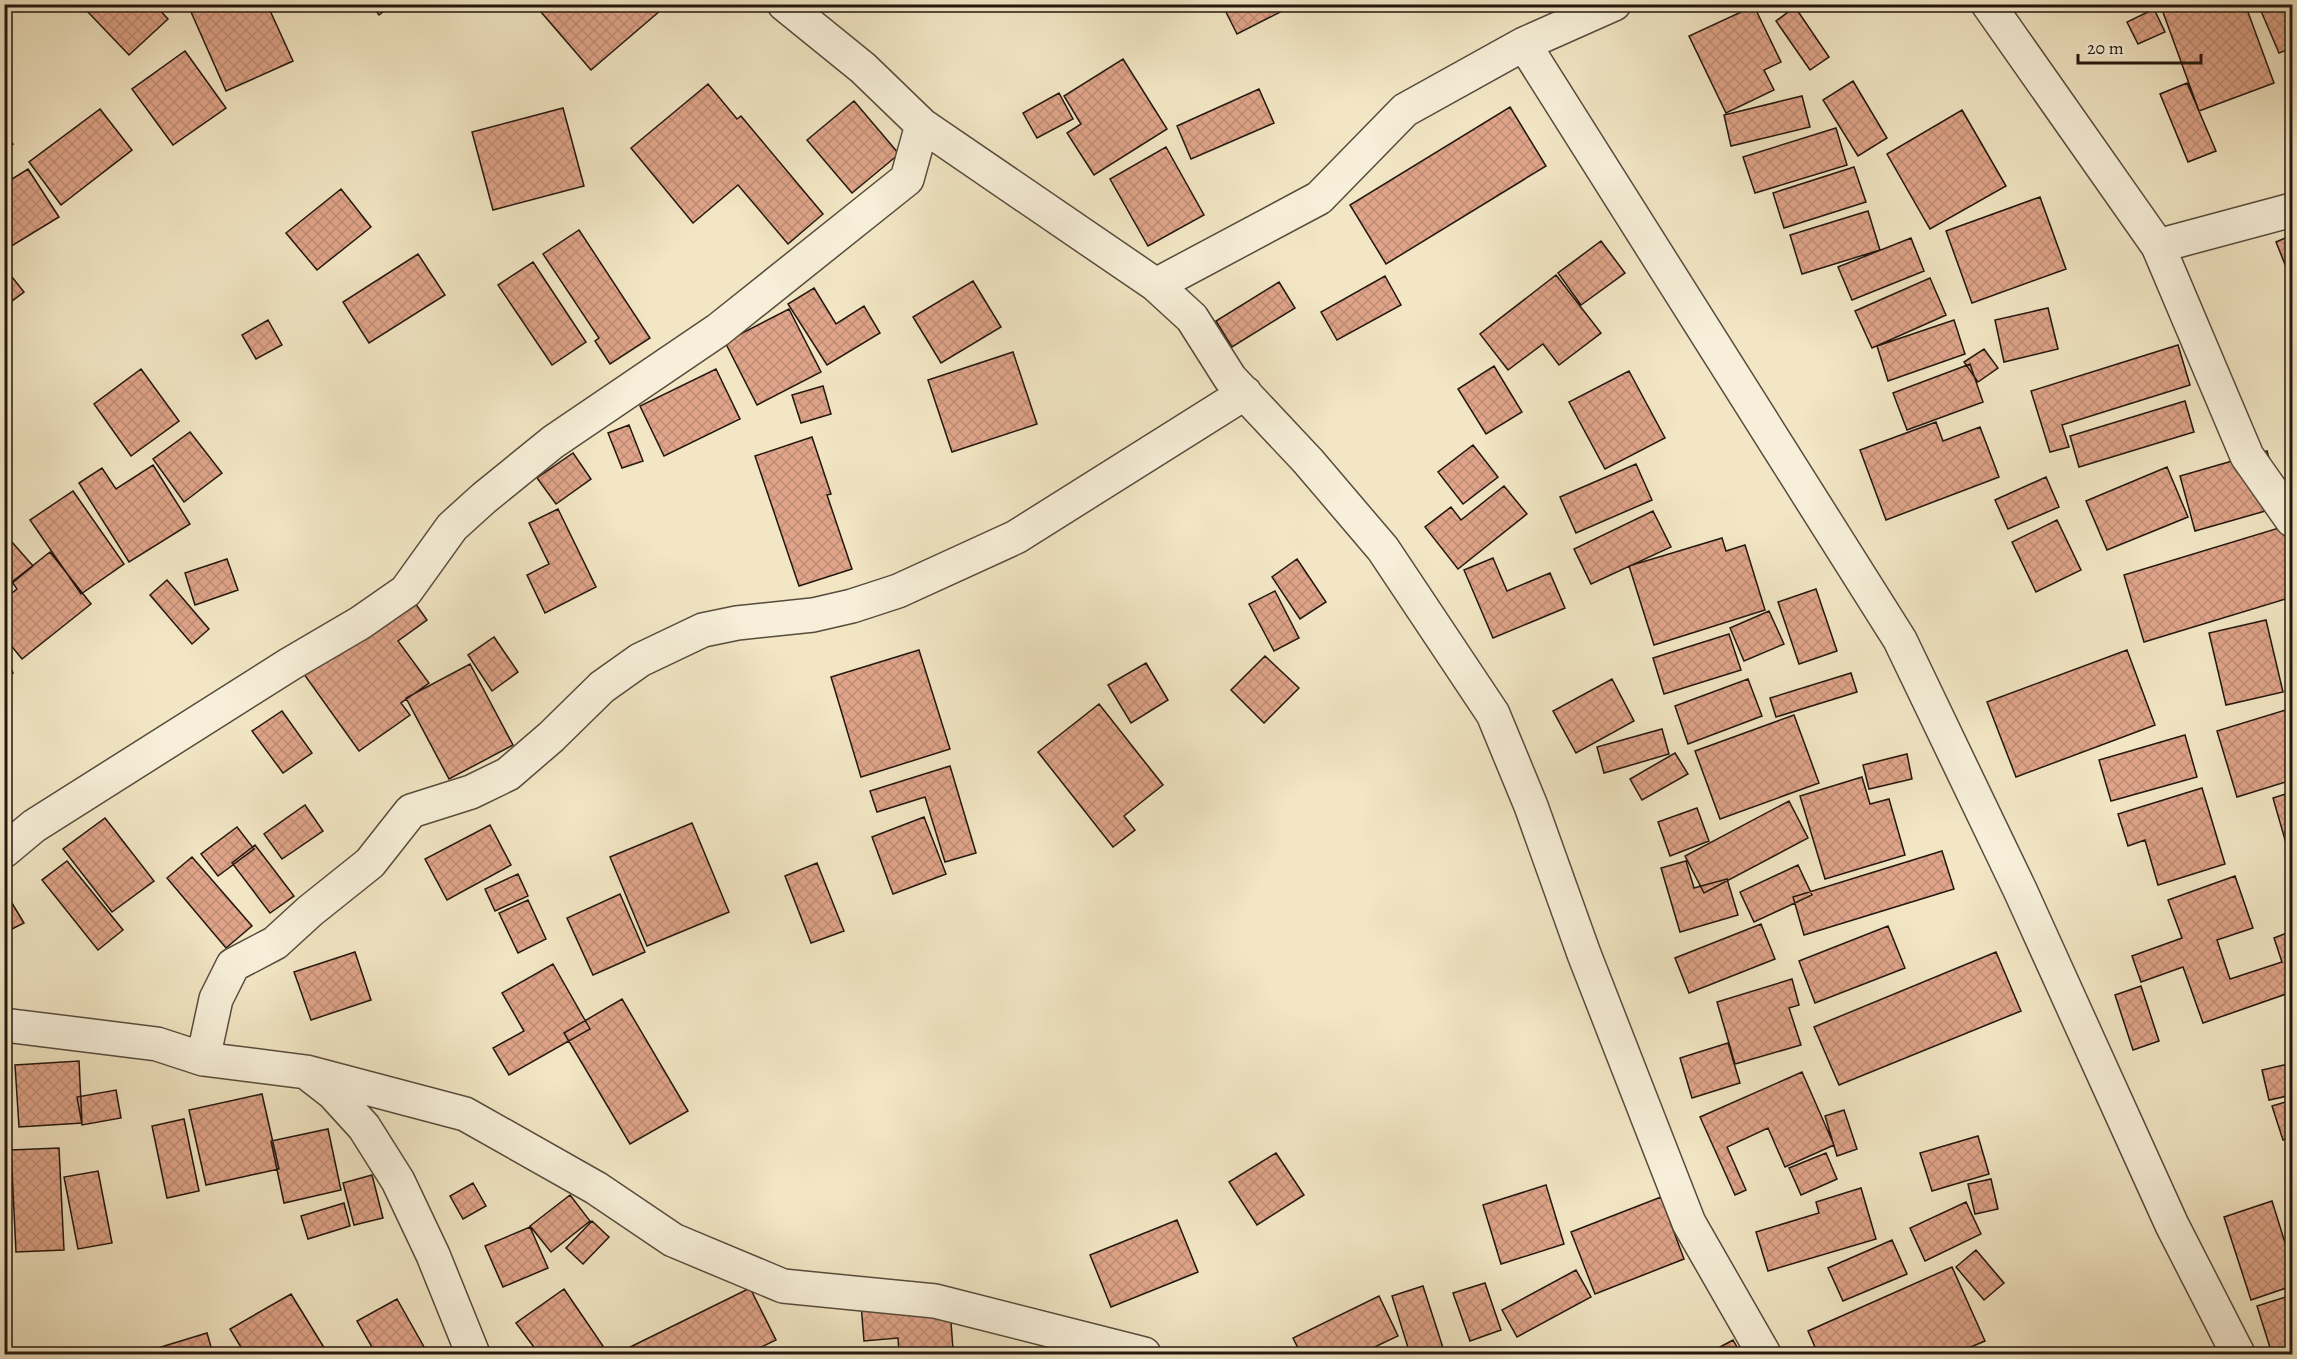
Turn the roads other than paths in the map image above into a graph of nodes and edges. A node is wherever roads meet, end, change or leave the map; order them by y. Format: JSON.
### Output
{"nodes":[{"id":1,"x":784,"y":4,"type":"edge"},
{"id":2,"x":1614,"y":4,"type":"edge"},
{"id":3,"x":1988,"y":4,"type":"edge"},
{"id":4,"x":1524,"y":44,"type":"junction"},
{"id":5,"x":922,"y":124,"type":"junction"},
{"id":6,"x":2292,"y":210,"type":"edge"},
{"id":7,"x":2158,"y":246,"type":"junction"},
{"id":8,"x":1156,"y":285,"type":"junction"},
{"id":9,"x":1245,"y":393,"type":"junction"},
{"id":10,"x":2292,"y":520,"type":"edge"},
{"id":11,"x":4,"y":851,"type":"edge"},
{"id":12,"x":4,"y":1025,"type":"edge"},
{"id":13,"x":203,"y":1059,"type":"junction"},
{"id":14,"x":306,"y":1072,"type":"junction"},
{"id":15,"x":473,"y":1354,"type":"edge"},
{"id":16,"x":1144,"y":1354,"type":"edge"},
{"id":17,"x":1764,"y":1354,"type":"edge"},
{"id":18,"x":2238,"y":1354,"type":"edge"}],
"edges":[{"from":1,"to":5,"type":"street"},
{"from":2,"to":4,"type":"street"},
{"from":3,"to":7,"type":"street"},
{"from":4,"to":8,"type":"street"},
{"from":4,"to":18,"type":"street"},
{"from":5,"to":8,"type":"street"},
{"from":5,"to":11,"type":"street"},
{"from":6,"to":7,"type":"street"},
{"from":7,"to":10,"type":"street"},
{"from":8,"to":9,"type":"street"},
{"from":9,"to":13,"type":"street"},
{"from":9,"to":17,"type":"street"},
{"from":12,"to":13,"type":"street"},
{"from":13,"to":14,"type":"street"},
{"from":14,"to":15,"type":"street"},
{"from":14,"to":16,"type":"street"}]}
